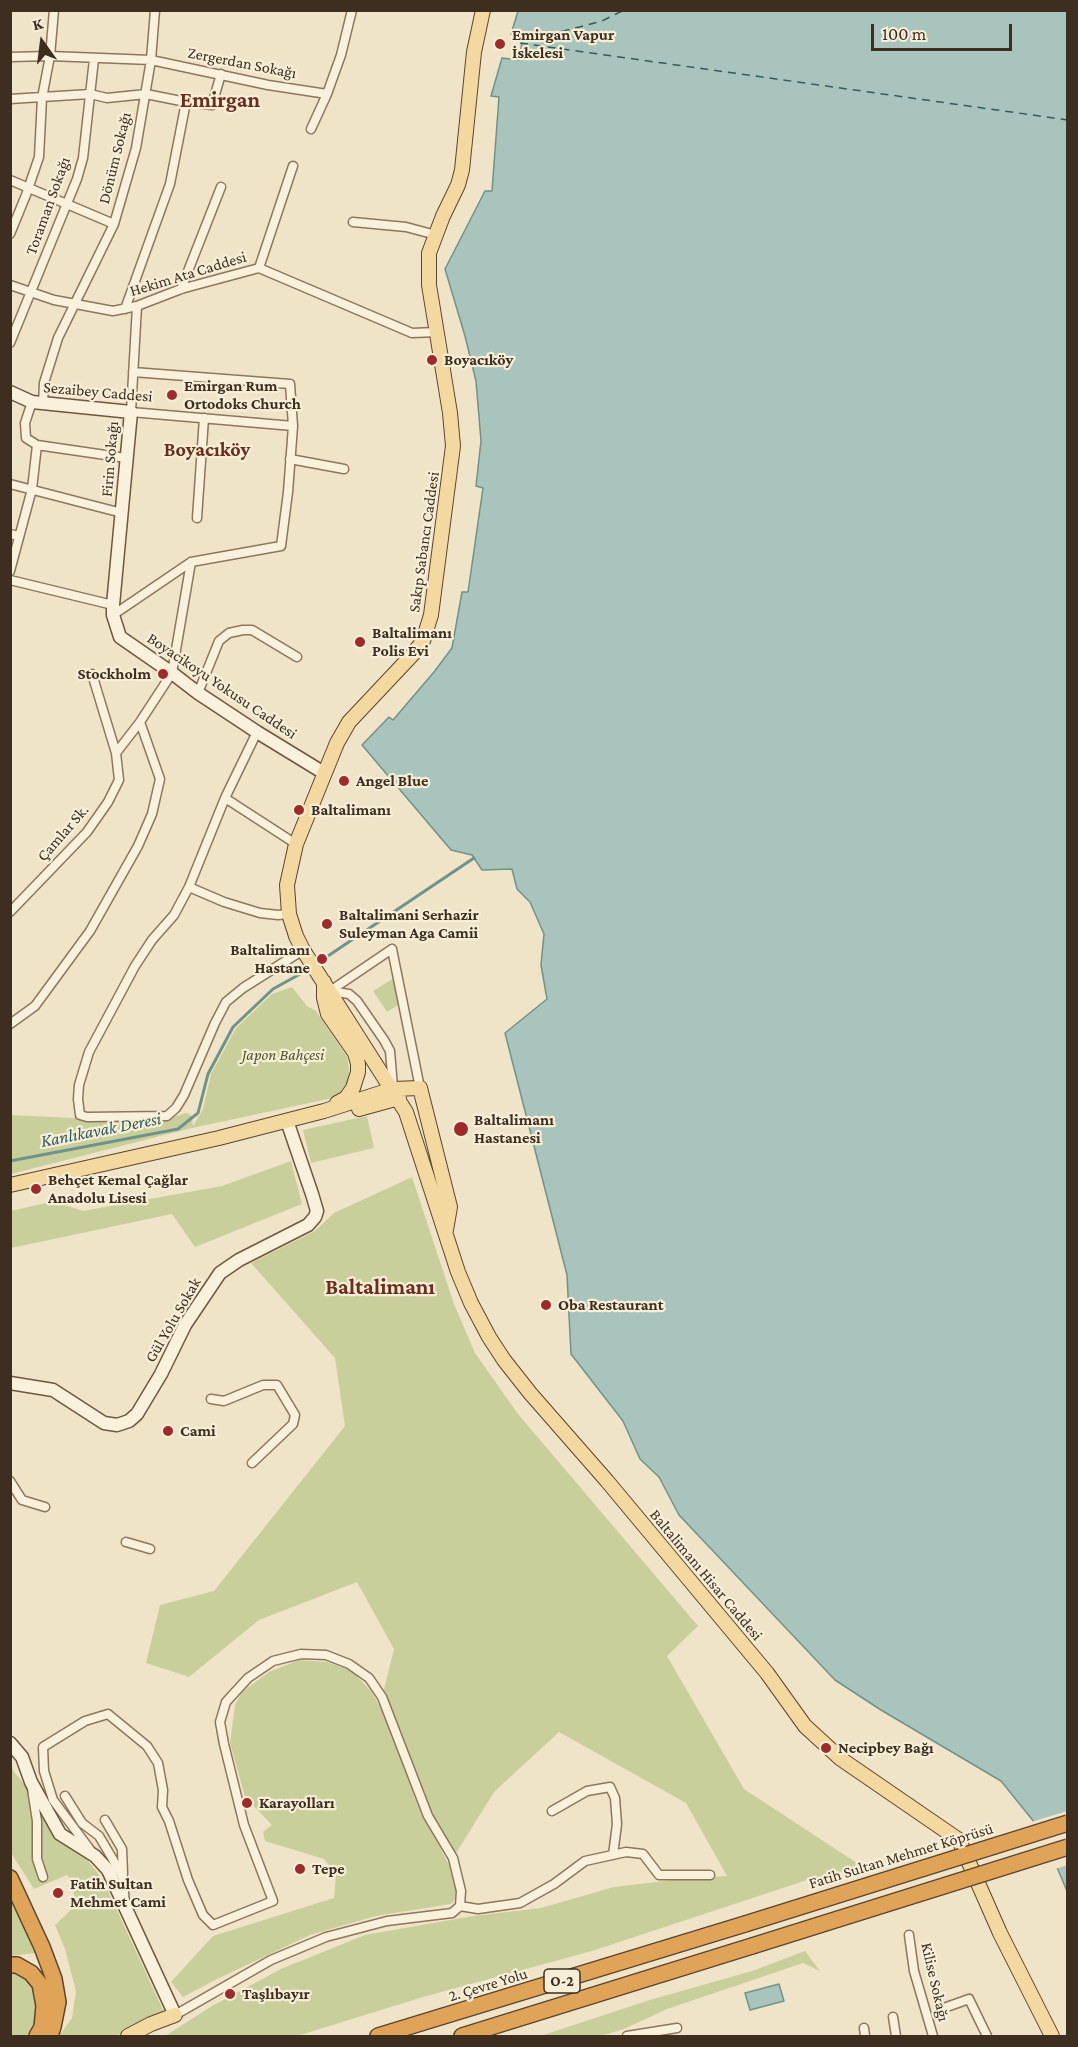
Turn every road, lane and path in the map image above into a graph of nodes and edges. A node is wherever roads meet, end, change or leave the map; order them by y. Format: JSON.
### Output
{"nodes":[{"id":1,"x":54,"y":10,"type":"edge"},
{"id":2,"x":155,"y":10,"type":"edge"},
{"id":3,"x":352,"y":10,"type":"edge"},
{"id":4,"x":483,"y":10,"type":"edge"},
{"id":5,"x":50,"y":56,"type":"junction"},
{"id":6,"x":10,"y":57,"type":"edge"},
{"id":7,"x":94,"y":58,"type":"junction"},
{"id":8,"x":151,"y":60,"type":"junction"},
{"id":9,"x":221,"y":74,"type":"junction"},
{"id":10,"x":146,"y":93,"type":"junction"},
{"id":11,"x":90,"y":94,"type":"junction"},
{"id":12,"x":327,"y":94,"type":"junction"},
{"id":13,"x":42,"y":98,"type":"junction"},
{"id":14,"x":10,"y":99,"type":"edge"},
{"id":15,"x":186,"y":102,"type":"junction"},
{"id":16,"x":311,"y":129,"type":"dead end"},
{"id":17,"x":293,"y":166,"type":"dead end"},
{"id":18,"x":10,"y":180,"type":"edge"},
{"id":19,"x":220,"y":187,"type":"dead end"},
{"id":20,"x":29,"y":188,"type":"junction"},
{"id":21,"x":67,"y":203,"type":"junction"},
{"id":22,"x":353,"y":222,"type":"dead end"},
{"id":23,"x":114,"y":224,"type":"junction"},
{"id":24,"x":10,"y":234,"type":"edge"},
{"id":25,"x":436,"y":236,"type":"junction"},
{"id":26,"x":259,"y":268,"type":"junction"},
{"id":27,"x":10,"y":285,"type":"edge"},
{"id":28,"x":181,"y":289,"type":"junction"},
{"id":29,"x":33,"y":291,"type":"junction"},
{"id":30,"x":75,"y":304,"type":"junction"},
{"id":31,"x":137,"y":306,"type":"junction"},
{"id":32,"x":125,"y":309,"type":"junction"},
{"id":33,"x":436,"y":332,"type":"junction"},
{"id":34,"x":10,"y":343,"type":"edge"},
{"id":35,"x":133,"y":372,"type":"junction"},
{"id":36,"x":10,"y":392,"type":"edge"},
{"id":37,"x":37,"y":403,"type":"junction"},
{"id":38,"x":131,"y":412,"type":"junction"},
{"id":39,"x":204,"y":418,"type":"junction"},
{"id":40,"x":293,"y":426,"type":"junction"},
{"id":41,"x":37,"y":445,"type":"junction"},
{"id":42,"x":126,"y":458,"type":"junction"},
{"id":43,"x":290,"y":459,"type":"junction"},
{"id":44,"x":344,"y":469,"type":"dead end"},
{"id":45,"x":10,"y":484,"type":"edge"},
{"id":46,"x":32,"y":489,"type":"junction"},
{"id":47,"x":122,"y":513,"type":"junction"},
{"id":48,"x":197,"y":518,"type":"dead end"},
{"id":49,"x":15,"y":535,"type":"edge"},
{"id":50,"x":191,"y":562,"type":"junction"},
{"id":51,"x":10,"y":570,"type":"edge"},
{"id":52,"x":10,"y":580,"type":"edge"},
{"id":53,"x":113,"y":610,"type":"junction"},
{"id":54,"x":297,"y":657,"type":"dead end"},
{"id":55,"x":172,"y":673,"type":"junction"},
{"id":56,"x":92,"y":674,"type":"dead end"},
{"id":57,"x":198,"y":693,"type":"junction"},
{"id":58,"x":140,"y":722,"type":"junction"},
{"id":59,"x":257,"y":732,"type":"junction"},
{"id":60,"x":116,"y":753,"type":"junction"},
{"id":61,"x":324,"y":773,"type":"junction"},
{"id":62,"x":225,"y":798,"type":"junction"},
{"id":63,"x":298,"y":838,"type":"junction"},
{"id":64,"x":189,"y":887,"type":"junction"},
{"id":65,"x":10,"y":912,"type":"edge"},
{"id":66,"x":288,"y":914,"type":"junction"},
{"id":67,"x":303,"y":950,"type":"junction"},
{"id":68,"x":327,"y":987,"type":"junction"},
{"id":69,"x":10,"y":1024,"type":"edge"},
{"id":70,"x":420,"y":1088,"type":"junction"},
{"id":71,"x":396,"y":1094,"type":"junction"},
{"id":72,"x":324,"y":1111,"type":"junction"},
{"id":73,"x":287,"y":1121,"type":"junction"},
{"id":74,"x":10,"y":1185,"type":"edge"},
{"id":75,"x":445,"y":1232,"type":"junction"},
{"id":76,"x":10,"y":1383,"type":"edge"},
{"id":77,"x":211,"y":1399,"type":"dead end"},
{"id":78,"x":252,"y":1464,"type":"dead end"},
{"id":79,"x":10,"y":1481,"type":"edge"},
{"id":80,"x":45,"y":1506,"type":"dead end"},
{"id":81,"x":126,"y":1542,"type":"dead end"},
{"id":82,"x":150,"y":1549,"type":"dead end"},
{"id":83,"x":10,"y":1743,"type":"edge"},
{"id":84,"x":31,"y":1782,"type":"junction"},
{"id":85,"x":65,"y":1796,"type":"dead end"},
{"id":86,"x":552,"y":1811,"type":"dead end"},
{"id":87,"x":105,"y":1820,"type":"dead end"},
{"id":88,"x":1068,"y":1823,"type":"edge"},
{"id":89,"x":1068,"y":1847,"type":"edge"},
{"id":90,"x":613,"y":1855,"type":"junction"},
{"id":91,"x":95,"y":1856,"type":"junction"},
{"id":92,"x":710,"y":1875,"type":"dead end"},
{"id":93,"x":43,"y":1877,"type":"dead end"},
{"id":94,"x":10,"y":1878,"type":"edge"},
{"id":95,"x":123,"y":1878,"type":"junction"},
{"id":96,"x":460,"y":1906,"type":"junction"},
{"id":97,"x":125,"y":1908,"type":"junction"},
{"id":98,"x":745,"y":1924,"type":"joint"},
{"id":99,"x":909,"y":1935,"type":"dead end"},
{"id":100,"x":10,"y":1965,"type":"edge"},
{"id":101,"x":941,"y":2009,"type":"dead end"},
{"id":102,"x":176,"y":2015,"type":"junction"},
{"id":103,"x":893,"y":2017,"type":"dead end"},
{"id":104,"x":677,"y":2028,"type":"dead end"},
{"id":105,"x":37,"y":2037,"type":"edge"},
{"id":106,"x":50,"y":2037,"type":"edge"},
{"id":107,"x":128,"y":2037,"type":"edge"},
{"id":108,"x":148,"y":2037,"type":"edge"},
{"id":109,"x":378,"y":2037,"type":"edge"},
{"id":110,"x":462,"y":2037,"type":"edge"},
{"id":111,"x":627,"y":2037,"type":"edge"},
{"id":112,"x":896,"y":2037,"type":"edge"},
{"id":113,"x":933,"y":2037,"type":"edge"},
{"id":114,"x":987,"y":2037,"type":"edge"},
{"id":115,"x":1052,"y":2037,"type":"edge"}],
"edges":[{"from":1,"to":5,"type":"street"},
{"from":2,"to":8,"type":"street","name":"Dönüm Sokağı"},
{"from":3,"to":12,"type":"street"},
{"from":4,"to":25,"type":"main road","name":"Sakıp Sabancı Caddesi"},
{"from":5,"to":6,"type":"street","name":"Zergerdan Sokağı"},
{"from":5,"to":7,"type":"street","name":"Zergerdan Sokağı"},
{"from":5,"to":13,"type":"street"},
{"from":7,"to":8,"type":"street","name":"Zergerdan Sokağı"},
{"from":7,"to":11,"type":"street","name":"Toraman Sokağı"},
{"from":8,"to":9,"type":"street","name":"Zergerdan Sokağı"},
{"from":8,"to":10,"type":"street","name":"Dönüm Sokağı"},
{"from":9,"to":12,"type":"street","name":"Zergerdan Sokağı"},
{"from":9,"to":15,"type":"street"},
{"from":10,"to":11,"type":"street"},
{"from":10,"to":15,"type":"street"},
{"from":10,"to":23,"type":"street","name":"Dönüm Sokağı"},
{"from":11,"to":13,"type":"street"},
{"from":11,"to":21,"type":"street","name":"Toraman Sokağı"},
{"from":12,"to":16,"type":"street"},
{"from":13,"to":14,"type":"street"},
{"from":13,"to":20,"type":"street"},
{"from":15,"to":32,"type":"street"},
{"from":17,"to":26,"type":"street"},
{"from":18,"to":20,"type":"street"},
{"from":19,"to":28,"type":"street"},
{"from":20,"to":21,"type":"street"},
{"from":20,"to":24,"type":"street"},
{"from":21,"to":23,"type":"street"},
{"from":21,"to":29,"type":"street","name":"Toraman Sokağı"},
{"from":22,"to":25,"type":"street"},
{"from":23,"to":30,"type":"street","name":"Dönüm Sokağı"},
{"from":25,"to":33,"type":"main road","name":"Sakıp Sabancı Caddesi"},
{"from":26,"to":28,"type":"street","name":"Hekim Ata Caddesi"},
{"from":26,"to":33,"type":"street","name":"Hekim Ata Caddesi"},
{"from":27,"to":29,"type":"street","name":"Hekim Ata Caddesi"},
{"from":28,"to":31,"type":"street","name":"Hekim Ata Caddesi"},
{"from":29,"to":30,"type":"street","name":"Hekim Ata Caddesi"},
{"from":29,"to":34,"type":"street","name":"Toraman Sokağı"},
{"from":30,"to":32,"type":"street","name":"Hekim Ata Caddesi"},
{"from":30,"to":37,"type":"street","name":"Dönüm Sokağı"},
{"from":31,"to":32,"type":"street","name":"Hekim Ata Caddesi"},
{"from":31,"to":35,"type":"street","name":"Firin Sokağı"},
{"from":33,"to":61,"type":"main road","name":"Sakıp Sabancı Caddesi"},
{"from":35,"to":38,"type":"street","name":"Firin Sokağı"},
{"from":35,"to":40,"type":"street"},
{"from":36,"to":37,"type":"street","name":"Sezaibey Caddesi"},
{"from":37,"to":38,"type":"street","name":"Sezaibey Caddesi"},
{"from":37,"to":41,"type":"street","name":"Dönüm Sokağı"},
{"from":38,"to":39,"type":"street","name":"Sezaibey Caddesi"},
{"from":38,"to":42,"type":"street","name":"Firin Sokağı"},
{"from":39,"to":40,"type":"street","name":"Sezaibey Caddesi"},
{"from":39,"to":48,"type":"street"},
{"from":40,"to":43,"type":"street"},
{"from":41,"to":42,"type":"street"},
{"from":41,"to":46,"type":"street"},
{"from":42,"to":47,"type":"street","name":"Firin Sokağı"},
{"from":43,"to":44,"type":"street"},
{"from":43,"to":50,"type":"street"},
{"from":45,"to":46,"type":"street"},
{"from":46,"to":47,"type":"street"},
{"from":46,"to":49,"type":"street"},
{"from":47,"to":53,"type":"street","name":"Firin Sokağı"},
{"from":49,"to":51,"type":"street"},
{"from":50,"to":53,"type":"street"},
{"from":50,"to":55,"type":"street"},
{"from":52,"to":53,"type":"street"},
{"from":53,"to":55,"type":"street","name":"Boyacikoyu Yokusu Caddesi"},
{"from":54,"to":57,"type":"street"},
{"from":55,"to":57,"type":"street","name":"Boyacikoyu Yokusu Caddesi"},
{"from":55,"to":58,"type":"street"},
{"from":56,"to":60,"type":"street","name":"Çamlar Sk."},
{"from":57,"to":59,"type":"street","name":"Boyacikoyu Yokusu Caddesi"},
{"from":58,"to":60,"type":"street"},
{"from":58,"to":69,"type":"street"},
{"from":59,"to":61,"type":"street","name":"Boyacikoyu Yokusu Caddesi"},
{"from":59,"to":62,"type":"street"},
{"from":60,"to":65,"type":"street","name":"Çamlar Sk."},
{"from":61,"to":63,"type":"main road","name":"Sakıp Sabancı Caddesi"},
{"from":62,"to":63,"type":"street"},
{"from":62,"to":64,"type":"street"},
{"from":63,"to":66,"type":"main road","name":"Sakıp Sabancı Caddesi"},
{"from":64,"to":66,"type":"street"},
{"from":64,"to":67,"type":"street"},
{"from":66,"to":67,"type":"main road","name":"Sakıp Sabancı Caddesi"},
{"from":67,"to":68,"type":"main road","name":"Sakıp Sabancı Caddesi"},
{"from":68,"to":70,"type":"street"},
{"from":68,"to":71,"type":"main road","name":"Sakıp Sabancı Caddesi"},
{"from":68,"to":72,"type":"main road"},
{"from":70,"to":71,"type":"main road"},
{"from":70,"to":75,"type":"main road"},
{"from":71,"to":72,"type":"main road"},
{"from":71,"to":75,"type":"main road","name":"Baltalimanı Hisar Caddesi"},
{"from":72,"to":73,"type":"main road"},
{"from":73,"to":74,"type":"main road"},
{"from":73,"to":76,"type":"street","name":"Gül Yolu Sokak"},
{"from":75,"to":115,"type":"main road","name":"Baltalimanı Hisar Caddesi"},
{"from":77,"to":78,"type":"street"},
{"from":79,"to":80,"type":"street"},
{"from":81,"to":82,"type":"street"},
{"from":83,"to":84,"type":"street"},
{"from":84,"to":91,"type":"street"},
{"from":84,"to":93,"type":"street"},
{"from":85,"to":95,"type":"street"},
{"from":86,"to":90,"type":"street"},
{"from":87,"to":95,"type":"street"},
{"from":88,"to":98,"type":"highway","name":"Fatih Sultan Mehmet Köprüsü","number":"O-2","bridge":true},
{"from":89,"to":110,"type":"highway","number":"O-2","bridge":true},
{"from":90,"to":92,"type":"street"},
{"from":90,"to":96,"type":"street"},
{"from":91,"to":96,"type":"street"},
{"from":91,"to":97,"type":"street"},
{"from":94,"to":106,"type":"highway"},
{"from":95,"to":97,"type":"street"},
{"from":96,"to":102,"type":"street"},
{"from":97,"to":102,"type":"street"},
{"from":98,"to":109,"type":"highway","name":"2. Çevre Yolu","number":"O-2"},
{"from":99,"to":113,"type":"street","name":"Kilise Sokağı"},
{"from":100,"to":105,"type":"highway"},
{"from":101,"to":114,"type":"street"},
{"from":102,"to":107,"type":"main road"},
{"from":102,"to":108,"type":"main road"},
{"from":103,"to":112,"type":"street"},
{"from":104,"to":111,"type":"street"}]}
